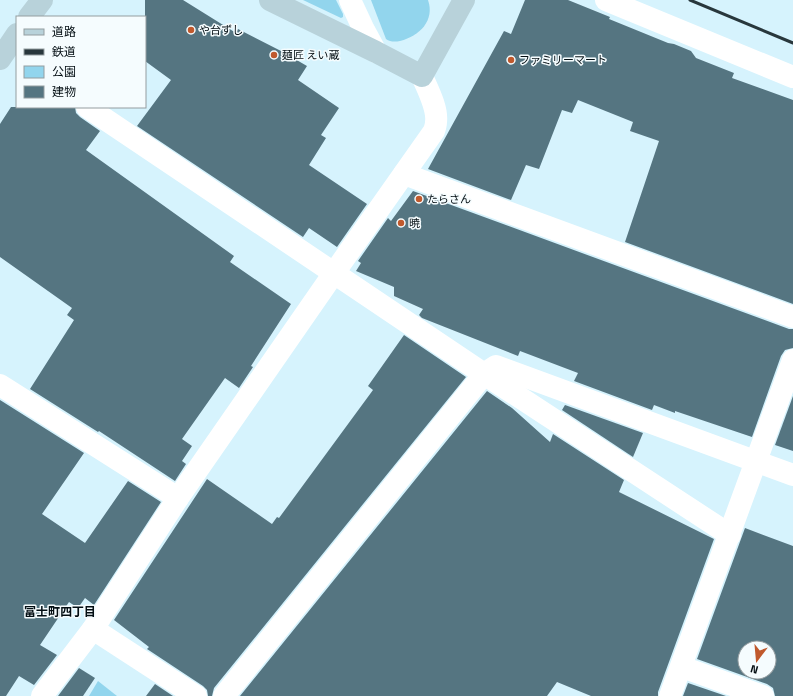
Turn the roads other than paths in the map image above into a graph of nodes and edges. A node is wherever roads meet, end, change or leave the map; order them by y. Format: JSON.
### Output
{"nodes":[{"id":1,"x":42,"y":0,"type":"edge"},
{"id":2,"x":270,"y":0,"type":"edge"},
{"id":3,"x":350,"y":0,"type":"edge"},
{"id":4,"x":464,"y":0,"type":"edge"},
{"id":5,"x":606,"y":0,"type":"edge"},
{"id":6,"x":30,"y":16,"type":"edge"},
{"id":7,"x":376,"y":52,"type":"junction"},
{"id":8,"x":422,"y":76,"type":"junction"},
{"id":9,"x":793,"y":77,"type":"edge"},
{"id":10,"x":88,"y":108,"type":"edge"},
{"id":11,"x":404,"y":174,"type":"junction"},
{"id":12,"x":334,"y":273,"type":"junction"},
{"id":13,"x":793,"y":317,"type":"edge"},
{"id":14,"x":793,"y":360,"type":"edge"},
{"id":15,"x":484,"y":374,"type":"junction"},
{"id":16,"x":0,"y":385,"type":"edge"},
{"id":17,"x":756,"y":462,"type":"junction"},
{"id":18,"x":793,"y":475,"type":"edge"},
{"id":19,"x":178,"y":498,"type":"junction"},
{"id":20,"x":730,"y":535,"type":"junction"},
{"id":21,"x":93,"y":630,"type":"junction"},
{"id":22,"x":682,"y":667,"type":"junction"},
{"id":23,"x":42,"y":696,"type":"edge"},
{"id":24,"x":196,"y":696,"type":"edge"},
{"id":25,"x":224,"y":696,"type":"edge"},
{"id":26,"x":670,"y":696,"type":"edge"},
{"id":27,"x":763,"y":696,"type":"edge"}],
"edges":[{"from":1,"to":6,"type":"street"},
{"from":2,"to":7,"type":"street"},
{"from":3,"to":7,"type":"street"},
{"from":4,"to":8,"type":"street"},
{"from":5,"to":9,"type":"street"},
{"from":7,"to":8,"type":"street"},
{"from":8,"to":11,"type":"street"},
{"from":10,"to":12,"type":"street"},
{"from":11,"to":12,"type":"street"},
{"from":11,"to":13,"type":"street"},
{"from":12,"to":15,"type":"street"},
{"from":12,"to":19,"type":"street"},
{"from":14,"to":17,"type":"street"},
{"from":15,"to":17,"type":"street"},
{"from":15,"to":20,"type":"street"},
{"from":15,"to":25,"type":"street"},
{"from":16,"to":19,"type":"street"},
{"from":17,"to":18,"type":"street"},
{"from":17,"to":20,"type":"street"},
{"from":19,"to":21,"type":"street"},
{"from":20,"to":22,"type":"street"},
{"from":21,"to":23,"type":"street"},
{"from":21,"to":24,"type":"street"},
{"from":22,"to":26,"type":"street"},
{"from":22,"to":27,"type":"street"}]}
